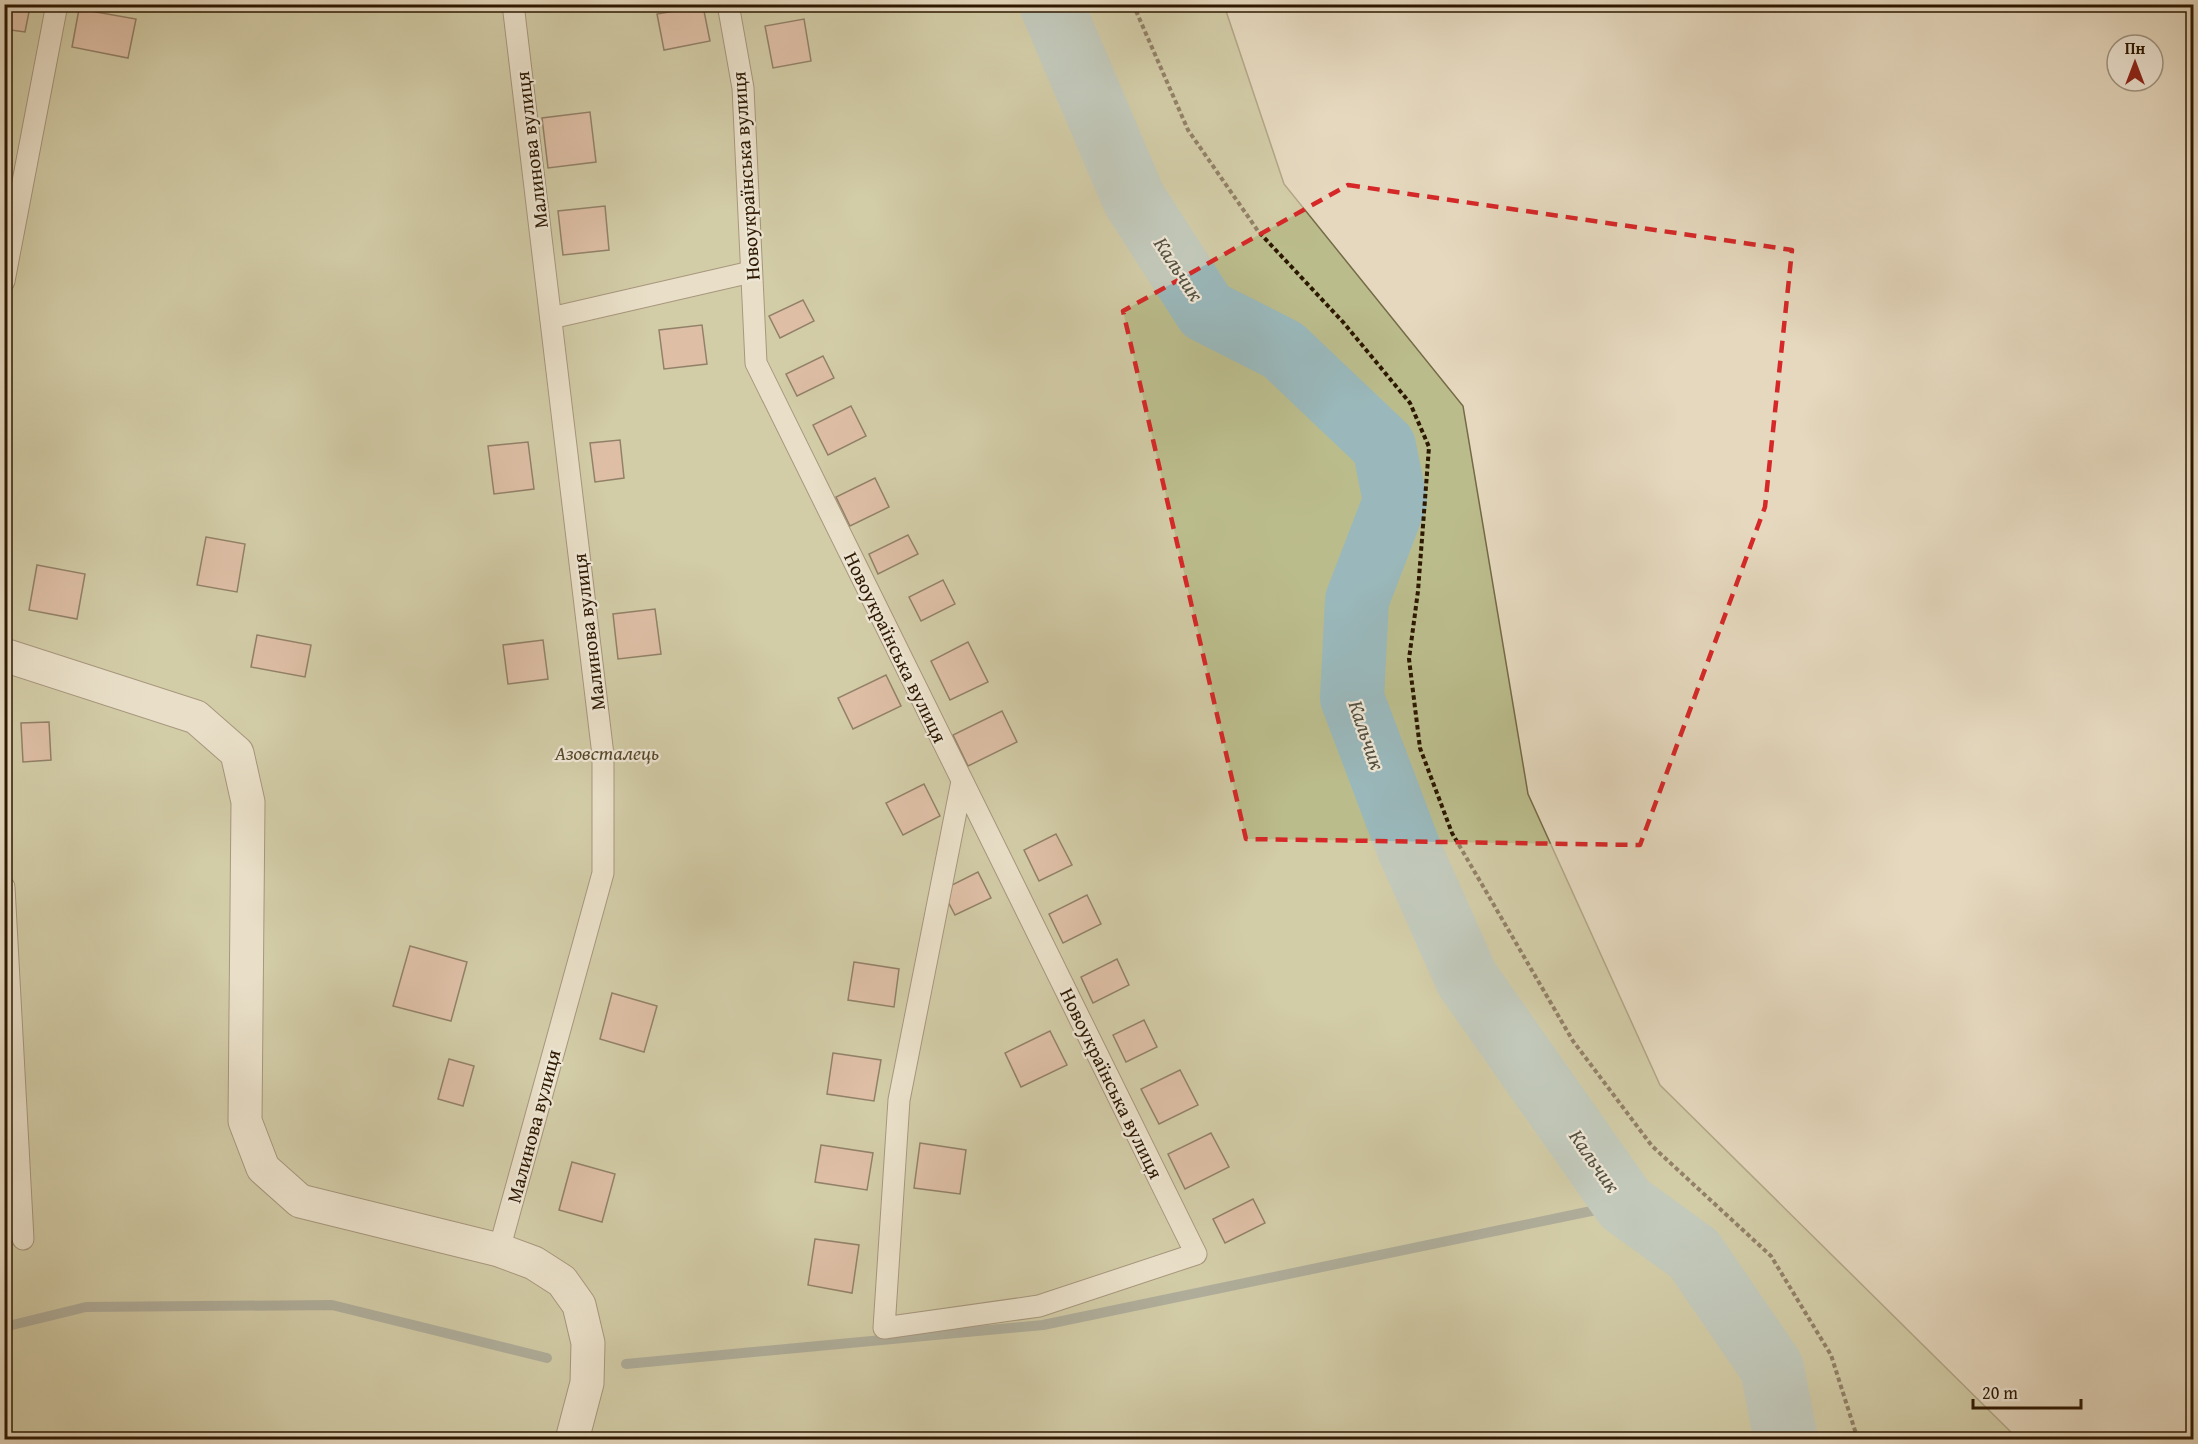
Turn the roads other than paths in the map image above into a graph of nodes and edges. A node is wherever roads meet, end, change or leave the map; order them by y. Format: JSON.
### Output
{"nodes":[{"id":1,"x":57,"y":4,"type":"edge"},
{"id":2,"x":513,"y":4,"type":"edge"},
{"id":3,"x":728,"y":4,"type":"edge"},
{"id":4,"x":752,"y":272,"type":"junction"},
{"id":5,"x":4,"y":281,"type":"edge"},
{"id":6,"x":551,"y":318,"type":"junction"},
{"id":7,"x":4,"y":655,"type":"edge"},
{"id":8,"x":962,"y":781,"type":"junction"},
{"id":9,"x":4,"y":887,"type":"edge"},
{"id":10,"x":23,"y":1239,"type":"dead end"},
{"id":11,"x":499,"y":1250,"type":"junction"},
{"id":12,"x":572,"y":1440,"type":"edge"}],
"edges":[{"from":1,"to":5,"type":"lane"},
{"from":2,"to":6,"type":"lane","name":"Малинова вулиця"},
{"from":3,"to":4,"type":"lane","name":"Новоукраїнська вулиця"},
{"from":4,"to":6,"type":"lane"},
{"from":4,"to":8,"type":"lane","name":"Новоукраїнська вулиця"},
{"from":6,"to":11,"type":"lane","name":"Малинова вулиця"},
{"from":7,"to":11,"type":"street"},
{"from":8,"to":8,"type":"lane","name":"Новоукраїнська вулиця"},
{"from":9,"to":10,"type":"lane"},
{"from":11,"to":12,"type":"street"}]}
